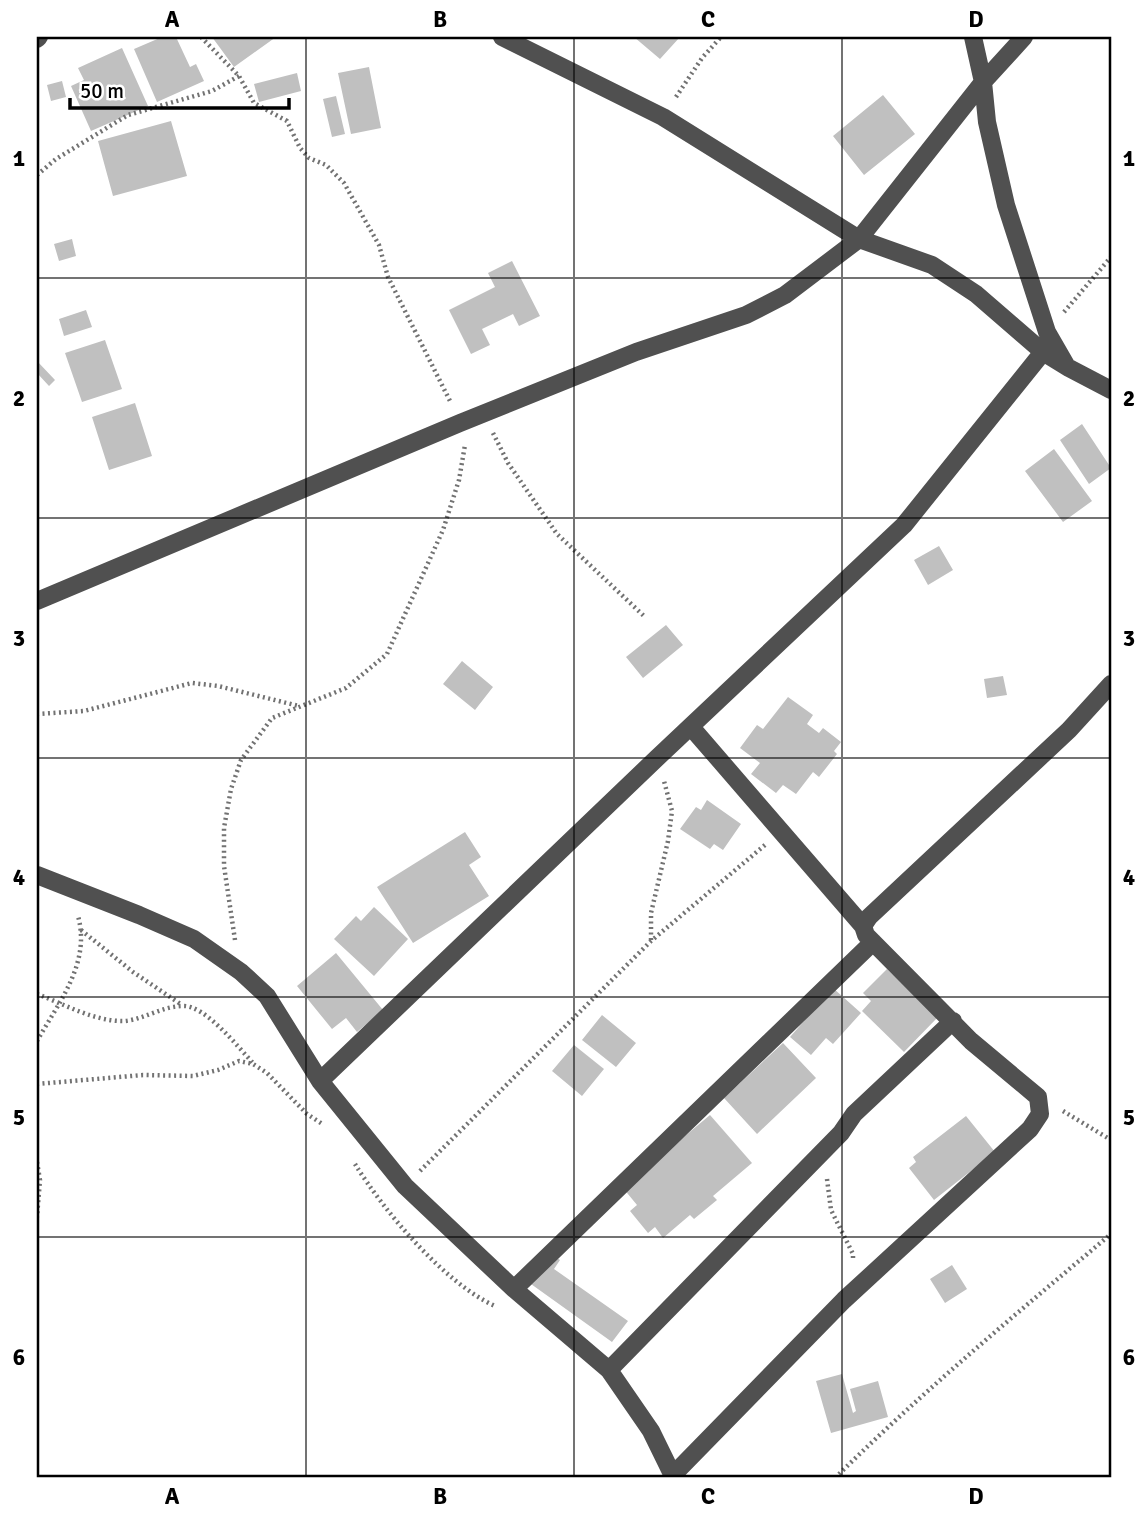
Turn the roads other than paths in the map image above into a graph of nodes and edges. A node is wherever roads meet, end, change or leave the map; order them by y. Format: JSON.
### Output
{"nodes":[{"id":1,"x":502,"y":37,"type":"edge"},
{"id":2,"x":973,"y":37,"type":"edge"},
{"id":3,"x":1024,"y":37,"type":"edge"},
{"id":4,"x":982,"y":82,"type":"junction"},
{"id":5,"x":859,"y":239,"type":"junction"},
{"id":6,"x":1043,"y":352,"type":"junction"},
{"id":7,"x":1069,"y":368,"type":"junction"},
{"id":8,"x":1111,"y":390,"type":"edge"},
{"id":9,"x":37,"y":601,"type":"edge"},
{"id":10,"x":1111,"y":684,"type":"edge"},
{"id":11,"x":691,"y":727,"type":"junction"},
{"id":12,"x":37,"y":875,"type":"edge"},
{"id":13,"x":868,"y":934,"type":"junction"},
{"id":14,"x":953,"y":1021,"type":"junction"},
{"id":15,"x":320,"y":1082,"type":"junction"},
{"id":16,"x":514,"y":1289,"type":"junction"},
{"id":17,"x":609,"y":1370,"type":"junction"},
{"id":18,"x":674,"y":1477,"type":"edge"}],
"edges":[{"from":1,"to":5,"type":"street"},
{"from":2,"to":4,"type":"street"},
{"from":3,"to":4,"type":"street"},
{"from":4,"to":5,"type":"street"},
{"from":4,"to":7,"type":"street"},
{"from":5,"to":6,"type":"street"},
{"from":5,"to":9,"type":"street"},
{"from":6,"to":7,"type":"street"},
{"from":6,"to":11,"type":"street"},
{"from":7,"to":8,"type":"street"},
{"from":10,"to":13,"type":"street"},
{"from":11,"to":13,"type":"street"},
{"from":11,"to":15,"type":"street"},
{"from":12,"to":15,"type":"street"},
{"from":13,"to":14,"type":"street"},
{"from":13,"to":16,"type":"street"},
{"from":14,"to":17,"type":"street"},
{"from":14,"to":18,"type":"street"},
{"from":15,"to":16,"type":"street"},
{"from":16,"to":17,"type":"street"},
{"from":17,"to":18,"type":"street"}]}
